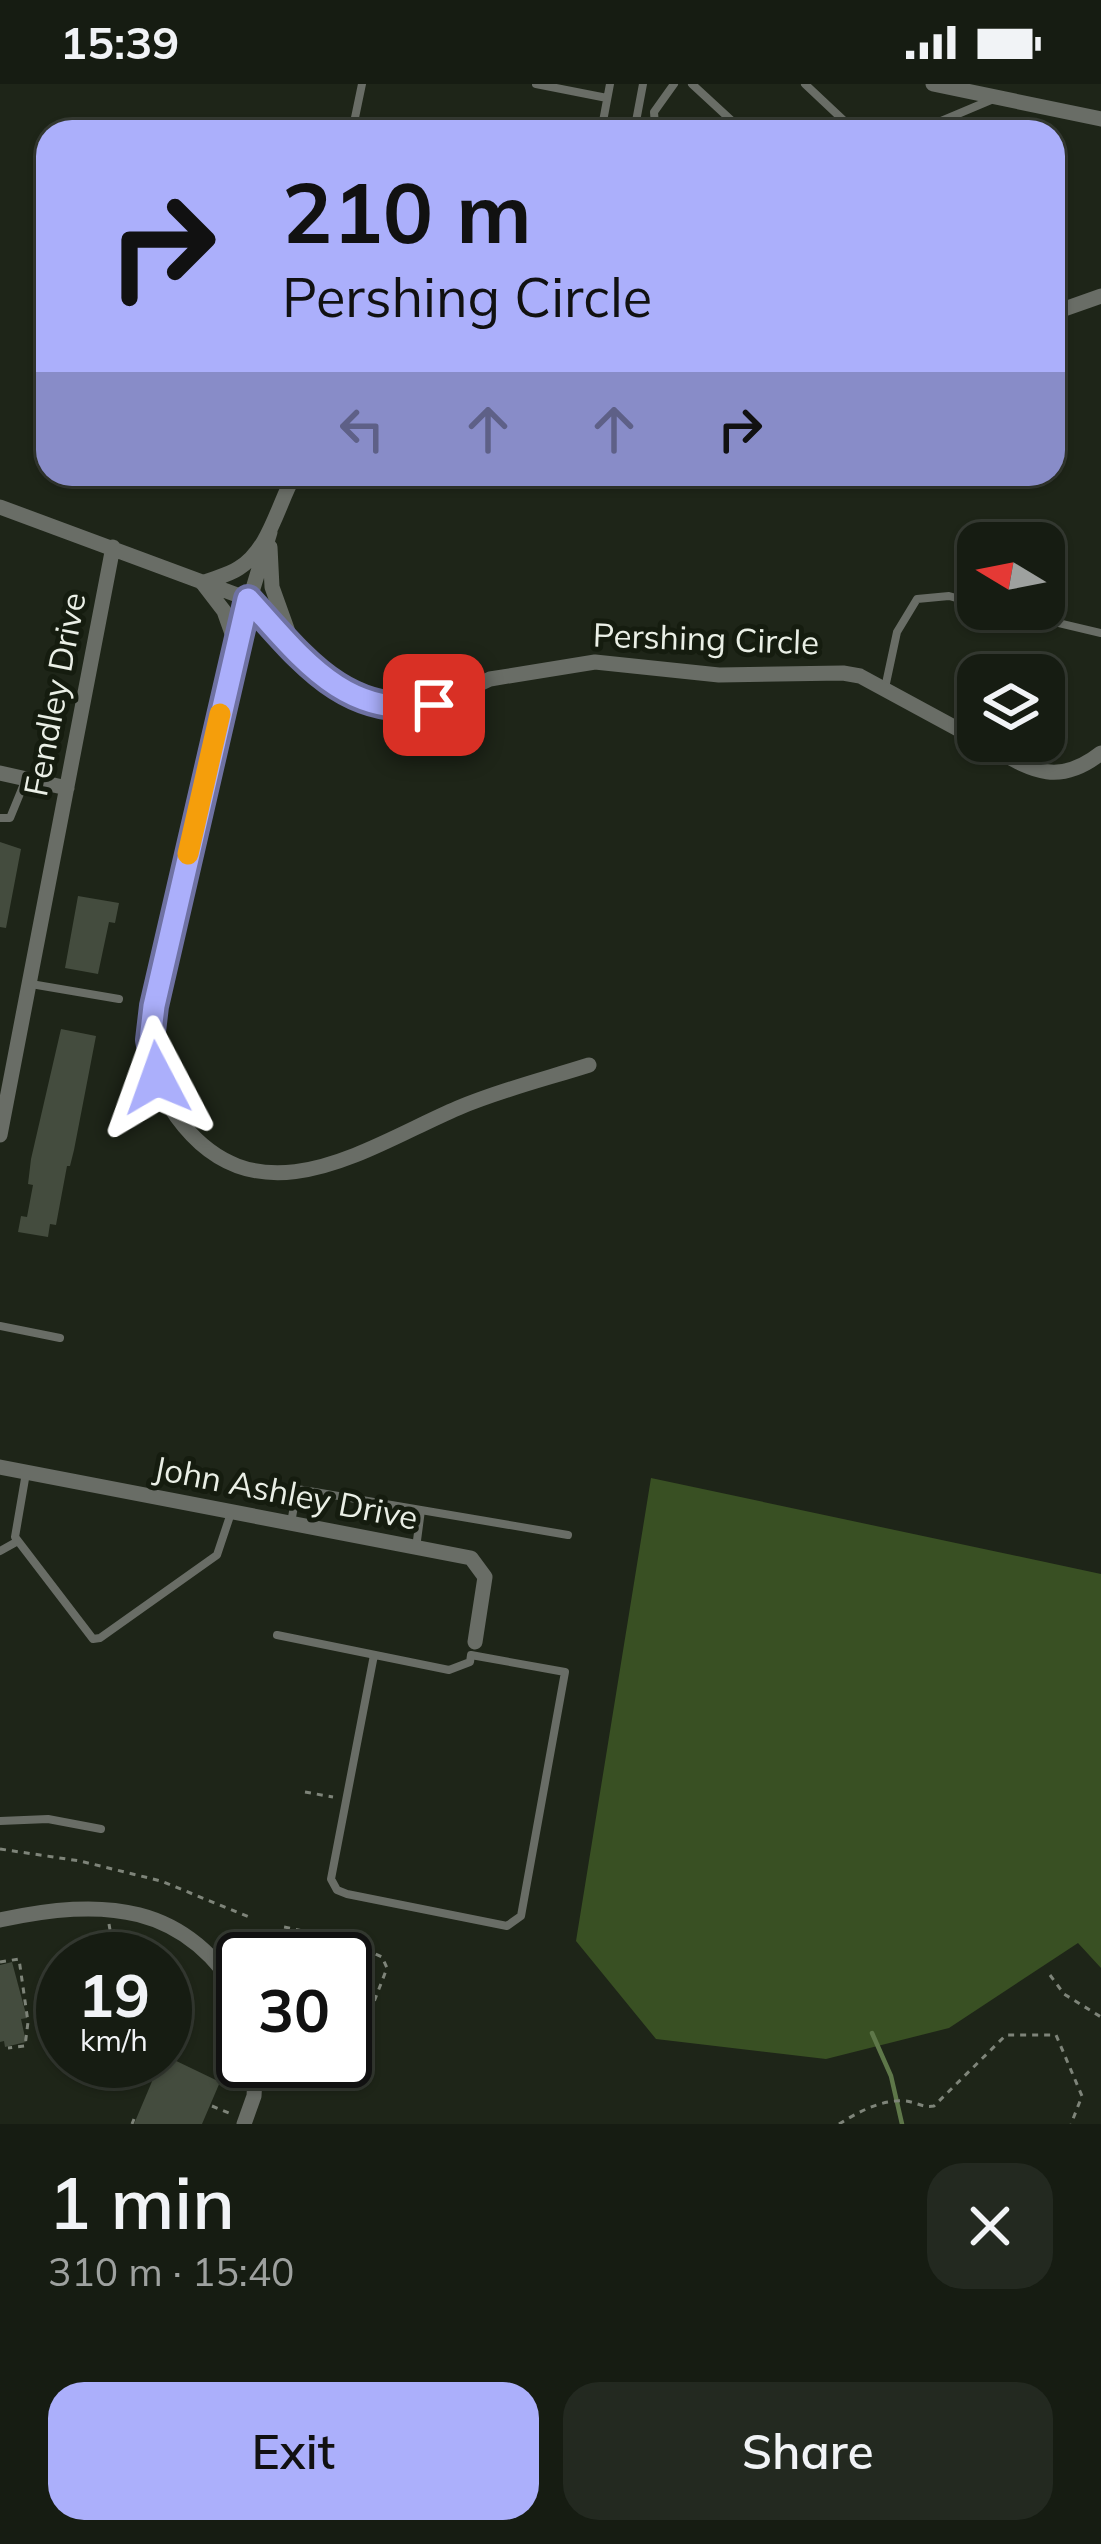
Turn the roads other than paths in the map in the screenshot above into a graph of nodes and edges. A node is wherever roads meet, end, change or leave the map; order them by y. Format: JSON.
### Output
{"nodes":[{"id":1,"x":362,"y":84,"type":"edge"},
{"id":2,"x":536,"y":84,"type":"edge"},
{"id":3,"x":610,"y":84,"type":"edge"},
{"id":4,"x":643,"y":84,"type":"edge"},
{"id":5,"x":674,"y":84,"type":"edge"},
{"id":6,"x":692,"y":84,"type":"edge"},
{"id":7,"x":806,"y":84,"type":"edge"},
{"id":8,"x":933,"y":84,"type":"edge"},
{"id":9,"x":1042,"y":84,"type":"edge"},
{"id":10,"x":607,"y":98,"type":"junction"},
{"id":11,"x":996,"y":98,"type":"junction"},
{"id":12,"x":1037,"y":106,"type":"junction"},
{"id":13,"x":1101,"y":119,"type":"edge"},
{"id":14,"x":354,"y":120,"type":"edge"},
{"id":15,"x":603,"y":120,"type":"edge"},
{"id":16,"x":636,"y":120,"type":"edge"},
{"id":17,"x":655,"y":120,"type":"edge"},
{"id":18,"x":731,"y":120,"type":"edge"},
{"id":19,"x":844,"y":120,"type":"edge"},
{"id":20,"x":944,"y":120,"type":"edge"},
{"id":21,"x":1101,"y":296,"type":"edge"},
{"id":22,"x":1065,"y":309,"type":"edge"},
{"id":23,"x":289,"y":486,"type":"edge"},
{"id":24,"x":0,"y":507,"type":"edge"},
{"id":25,"x":270,"y":532,"type":"junction"},
{"id":26,"x":113,"y":548,"type":"junction"},
{"id":27,"x":202,"y":583,"type":"junction"},
{"id":28,"x":957,"y":598,"type":"edge"},
{"id":29,"x":248,"y":599,"type":"junction"},
{"id":30,"x":1065,"y":625,"type":"edge"},
{"id":31,"x":1101,"y":633,"type":"edge"},
{"id":32,"x":236,"y":645,"type":"junction"},
{"id":33,"x":300,"y":657,"type":"junction"},
{"id":34,"x":884,"y":690,"type":"junction"},
{"id":35,"x":957,"y":728,"type":"edge"},
{"id":36,"x":1101,"y":753,"type":"edge"},
{"id":37,"x":1019,"y":762,"type":"edge"},
{"id":38,"x":0,"y":773,"type":"edge"},
{"id":39,"x":26,"y":779,"type":"junction"},
{"id":40,"x":67,"y":788,"type":"junction"},
{"id":41,"x":0,"y":818,"type":"edge"},
{"id":42,"x":29,"y":983,"type":"junction"},
{"id":43,"x":119,"y":999,"type":"dead end"},
{"id":44,"x":589,"y":1065,"type":"dead end"},
{"id":45,"x":0,"y":1135,"type":"edge"},
{"id":46,"x":0,"y":1326,"type":"edge"},
{"id":47,"x":60,"y":1338,"type":"dead end"},
{"id":48,"x":0,"y":1467,"type":"edge"},
{"id":49,"x":26,"y":1472,"type":"junction"},
{"id":50,"x":421,"y":1510,"type":"junction"},
{"id":51,"x":231,"y":1512,"type":"junction"},
{"id":52,"x":291,"y":1523,"type":"junction"},
{"id":53,"x":568,"y":1535,"type":"dead end"},
{"id":54,"x":18,"y":1541,"type":"junction"},
{"id":55,"x":416,"y":1548,"type":"junction"},
{"id":56,"x":0,"y":1551,"type":"edge"},
{"id":57,"x":277,"y":1635,"type":"dead end"},
{"id":58,"x":473,"y":1649,"type":"junction"},
{"id":59,"x":374,"y":1655,"type":"junction"},
{"id":60,"x":0,"y":1821,"type":"edge"},
{"id":61,"x":101,"y":1829,"type":"dead end"},
{"id":62,"x":0,"y":1920,"type":"edge"},
{"id":63,"x":216,"y":1961,"type":"edge"},
{"id":64,"x":256,"y":2088,"type":"edge"},
{"id":65,"x":237,"y":2119,"type":"edge"}],
"edges":[{"from":1,"to":14,"type":"lane"},
{"from":2,"to":10,"type":"lane"},
{"from":3,"to":10,"type":"lane"},
{"from":4,"to":16,"type":"lane"},
{"from":5,"to":17,"type":"lane"},
{"from":6,"to":18,"type":"lane"},
{"from":7,"to":19,"type":"lane"},
{"from":8,"to":11,"type":"street"},
{"from":9,"to":12,"type":"street"},
{"from":10,"to":15,"type":"lane"},
{"from":11,"to":12,"type":"street"},
{"from":11,"to":20,"type":"lane"},
{"from":12,"to":13,"type":"street"},
{"from":21,"to":22,"type":"street"},
{"from":23,"to":25,"type":"street"},
{"from":24,"to":26,"type":"street","name":"Pershing Circle"},
{"from":25,"to":27,"type":"street"},
{"from":25,"to":29,"type":"street"},
{"from":25,"to":33,"type":"street"},
{"from":26,"to":27,"type":"street","name":"Pershing Circle"},
{"from":26,"to":40,"type":"street","name":"Fendley Drive"},
{"from":27,"to":29,"type":"street","name":"Pershing Circle"},
{"from":27,"to":32,"type":"street"},
{"from":28,"to":34,"type":"lane"},
{"from":29,"to":32,"type":"street"},
{"from":29,"to":33,"type":"street","name":"Pershing Circle"},
{"from":30,"to":31,"type":"lane"},
{"from":32,"to":44,"type":"street"},
{"from":33,"to":34,"type":"street","name":"Pershing Circle"},
{"from":34,"to":35,"type":"street","name":"Pershing Circle"},
{"from":36,"to":37,"type":"street","name":"Pershing Circle"},
{"from":38,"to":39,"type":"street"},
{"from":39,"to":40,"type":"street"},
{"from":39,"to":41,"type":"lane"},
{"from":40,"to":42,"type":"street","name":"Fendley Drive"},
{"from":42,"to":43,"type":"lane"},
{"from":42,"to":45,"type":"street","name":"Fendley Drive"},
{"from":46,"to":47,"type":"lane"},
{"from":48,"to":49,"type":"street","name":"John Ashley Drive"},
{"from":49,"to":51,"type":"street","name":"John Ashley Drive"},
{"from":49,"to":54,"type":"lane"},
{"from":50,"to":52,"type":"lane"},
{"from":50,"to":53,"type":"lane"},
{"from":50,"to":55,"type":"lane"},
{"from":51,"to":52,"type":"street","name":"John Ashley Drive"},
{"from":51,"to":54,"type":"lane"},
{"from":52,"to":55,"type":"street","name":"John Ashley Drive"},
{"from":54,"to":56,"type":"lane"},
{"from":55,"to":58,"type":"street","name":"John Ashley Drive"},
{"from":57,"to":59,"type":"lane"},
{"from":58,"to":59,"type":"lane"},
{"from":58,"to":59,"type":"lane"},
{"from":60,"to":61,"type":"lane"},
{"from":62,"to":63,"type":"street"},
{"from":64,"to":65,"type":"street"}]}
